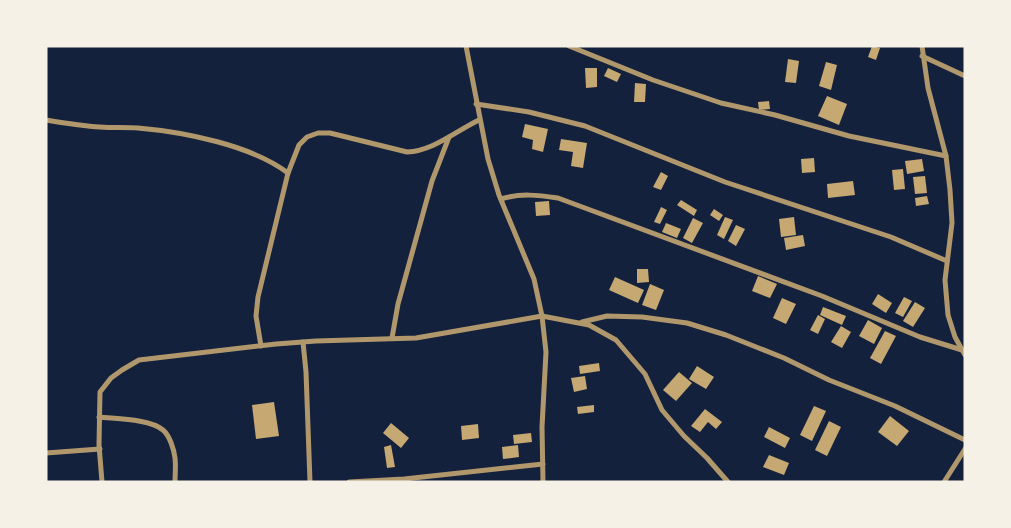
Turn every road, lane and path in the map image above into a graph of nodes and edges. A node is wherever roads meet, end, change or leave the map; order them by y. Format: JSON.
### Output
{"nodes":[{"id":1,"x":466,"y":46,"type":"edge"},
{"id":2,"x":569,"y":46,"type":"edge"},
{"id":3,"x":922,"y":46,"type":"edge"},
{"id":4,"x":922,"y":56,"type":"junction"},
{"id":5,"x":965,"y":76,"type":"edge"},
{"id":6,"x":476,"y":104,"type":"junction"},
{"id":7,"x":46,"y":120,"type":"edge"},
{"id":8,"x":479,"y":120,"type":"junction"},
{"id":9,"x":450,"y":136,"type":"junction"},
{"id":10,"x":946,"y":156,"type":"junction"},
{"id":11,"x":288,"y":172,"type":"junction"},
{"id":12,"x":500,"y":199,"type":"junction"},
{"id":13,"x":947,"y":261,"type":"junction"},
{"id":14,"x":542,"y":316,"type":"junction"},
{"id":15,"x":580,"y":323,"type":"junction"},
{"id":16,"x":392,"y":338,"type":"junction"},
{"id":17,"x":303,"y":342,"type":"junction"},
{"id":18,"x":260,"y":346,"type":"junction"},
{"id":19,"x":963,"y":353,"type":"edge"},
{"id":20,"x":99,"y":417,"type":"junction"},
{"id":21,"x":965,"y":440,"type":"edge"},
{"id":22,"x":100,"y":449,"type":"junction"},
{"id":23,"x":965,"y":449,"type":"edge"},
{"id":24,"x":46,"y":453,"type":"edge"},
{"id":25,"x":543,"y":464,"type":"junction"},
{"id":26,"x":945,"y":481,"type":"edge"},
{"id":27,"x":102,"y":482,"type":"edge"},
{"id":28,"x":175,"y":482,"type":"edge"},
{"id":29,"x":310,"y":482,"type":"edge"},
{"id":30,"x":349,"y":482,"type":"edge"},
{"id":31,"x":543,"y":482,"type":"edge"},
{"id":32,"x":728,"y":482,"type":"edge"}],
"edges":[{"from":1,"to":6,"type":"street"},
{"from":2,"to":10,"type":"street"},
{"from":3,"to":4,"type":"street"},
{"from":4,"to":5,"type":"street"},
{"from":4,"to":10,"type":"street"},
{"from":6,"to":8,"type":"street"},
{"from":6,"to":13,"type":"street"},
{"from":7,"to":11,"type":"street"},
{"from":8,"to":9,"type":"street"},
{"from":8,"to":12,"type":"street"},
{"from":9,"to":11,"type":"street"},
{"from":9,"to":16,"type":"street"},
{"from":10,"to":13,"type":"street"},
{"from":11,"to":18,"type":"street"},
{"from":12,"to":14,"type":"street"},
{"from":12,"to":19,"type":"street"},
{"from":13,"to":19,"type":"street"},
{"from":14,"to":15,"type":"street"},
{"from":14,"to":16,"type":"street"},
{"from":14,"to":25,"type":"street"},
{"from":15,"to":21,"type":"street"},
{"from":15,"to":32,"type":"street"},
{"from":16,"to":17,"type":"street"},
{"from":17,"to":18,"type":"street"},
{"from":17,"to":29,"type":"street"},
{"from":18,"to":20,"type":"street"},
{"from":20,"to":22,"type":"street"},
{"from":20,"to":28,"type":"street"},
{"from":22,"to":24,"type":"street"},
{"from":22,"to":27,"type":"street"},
{"from":23,"to":26,"type":"street"},
{"from":25,"to":30,"type":"street"},
{"from":25,"to":31,"type":"street"}]}
